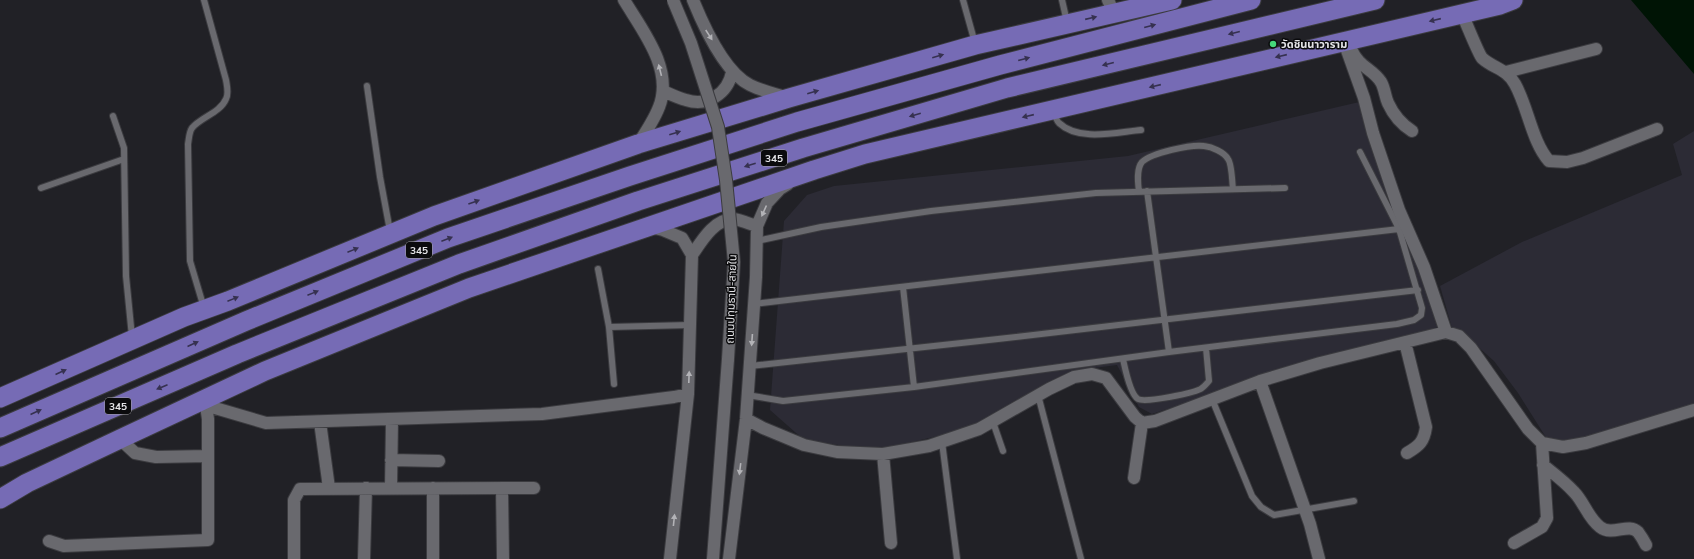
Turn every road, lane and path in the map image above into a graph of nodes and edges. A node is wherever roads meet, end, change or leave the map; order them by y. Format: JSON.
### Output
{"nodes":[{"id":1,"x":212,"y":0,"type":"edge"},
{"id":2,"x":624,"y":0,"type":"edge"},
{"id":3,"x":673,"y":0,"type":"edge"},
{"id":4,"x":693,"y":0,"type":"edge"},
{"id":5,"x":964,"y":0,"type":"edge"},
{"id":6,"x":1062,"y":0,"type":"edge"},
{"id":7,"x":1172,"y":0,"type":"edge"},
{"id":8,"x":1251,"y":0,"type":"edge"},
{"id":9,"x":1375,"y":0,"type":"edge"},
{"id":10,"x":1513,"y":0,"type":"edge"},
{"id":11,"x":204,"y":1,"type":"edge"},
{"id":12,"x":1111,"y":6,"type":"edge"},
{"id":13,"x":1462,"y":14,"type":"junction"},
{"id":14,"x":1068,"y":24,"type":"junction"},
{"id":15,"x":1346,"y":41,"type":"junction"},
{"id":16,"x":975,"y":45,"type":"junction"},
{"id":17,"x":1596,"y":49,"type":"dead end"},
{"id":18,"x":1000,"y":65,"type":"junction"},
{"id":19,"x":732,"y":72,"type":"junction"},
{"id":20,"x":1506,"y":72,"type":"junction"},
{"id":21,"x":845,"y":83,"type":"junction"},
{"id":22,"x":367,"y":86,"type":"dead end"},
{"id":23,"x":1007,"y":88,"type":"junction"},
{"id":24,"x":663,"y":91,"type":"junction"},
{"id":25,"x":789,"y":98,"type":"junction"},
{"id":26,"x":1053,"y":110,"type":"junction"},
{"id":27,"x":113,"y":116,"type":"dead end"},
{"id":28,"x":1657,"y":129,"type":"dead end"},
{"id":29,"x":1141,"y":130,"type":"dead end"},
{"id":30,"x":1412,"y":131,"type":"dead end"},
{"id":31,"x":638,"y":144,"type":"junction"},
{"id":32,"x":1360,"y":152,"type":"dead end"},
{"id":33,"x":865,"y":154,"type":"junction"},
{"id":34,"x":124,"y":159,"type":"junction"},
{"id":35,"x":814,"y":170,"type":"junction"},
{"id":36,"x":41,"y":188,"type":"dead end"},
{"id":37,"x":1284,"y":188,"type":"dead end"},
{"id":38,"x":1233,"y":189,"type":"junction"},
{"id":39,"x":1147,"y":191,"type":"junction"},
{"id":40,"x":1139,"y":192,"type":"junction"},
{"id":41,"x":757,"y":226,"type":"junction"},
{"id":42,"x":646,"y":227,"type":"junction"},
{"id":43,"x":1399,"y":229,"type":"junction"},
{"id":44,"x":391,"y":234,"type":"junction"},
{"id":45,"x":757,"y":241,"type":"junction"},
{"id":46,"x":692,"y":255,"type":"junction"},
{"id":47,"x":1156,"y":258,"type":"junction"},
{"id":48,"x":598,"y":268,"type":"dead end"},
{"id":49,"x":903,"y":287,"type":"junction"},
{"id":50,"x":1418,"y":290,"type":"junction"},
{"id":51,"x":754,"y":304,"type":"junction"},
{"id":52,"x":205,"y":309,"type":"junction"},
{"id":53,"x":184,"y":317,"type":"junction"},
{"id":54,"x":1164,"y":319,"type":"junction"},
{"id":55,"x":690,"y":325,"type":"junction"},
{"id":56,"x":609,"y":327,"type":"junction"},
{"id":57,"x":1446,"y":332,"type":"junction"},
{"id":58,"x":132,"y":340,"type":"junction"},
{"id":59,"x":1405,"y":342,"type":"junction"},
{"id":60,"x":1206,"y":348,"type":"junction"},
{"id":61,"x":910,"y":349,"type":"junction"},
{"id":62,"x":311,"y":352,"type":"junction"},
{"id":63,"x":1169,"y":352,"type":"junction"},
{"id":64,"x":237,"y":354,"type":"junction"},
{"id":65,"x":161,"y":358,"type":"junction"},
{"id":66,"x":1123,"y":359,"type":"junction"},
{"id":67,"x":750,"y":366,"type":"junction"},
{"id":68,"x":1260,"y":381,"type":"junction"},
{"id":69,"x":614,"y":384,"type":"dead end"},
{"id":70,"x":914,"y":387,"type":"junction"},
{"id":71,"x":688,"y":394,"type":"junction"},
{"id":72,"x":748,"y":395,"type":"junction"},
{"id":73,"x":1038,"y":395,"type":"junction"},
{"id":74,"x":0,"y":398,"type":"edge"},
{"id":75,"x":205,"y":399,"type":"junction"},
{"id":76,"x":1212,"y":399,"type":"junction"},
{"id":77,"x":1694,"y":410,"type":"edge"},
{"id":78,"x":392,"y":419,"type":"junction"},
{"id":79,"x":746,"y":419,"type":"junction"},
{"id":80,"x":320,"y":422,"type":"junction"},
{"id":81,"x":993,"y":422,"type":"junction"},
{"id":82,"x":1142,"y":423,"type":"junction"},
{"id":83,"x":0,"y":428,"type":"edge"},
{"id":84,"x":120,"y":439,"type":"junction"},
{"id":85,"x":942,"y":442,"type":"junction"},
{"id":86,"x":1542,"y":443,"type":"junction"},
{"id":87,"x":1003,"y":451,"type":"dead end"},
{"id":88,"x":1407,"y":453,"type":"dead end"},
{"id":89,"x":883,"y":454,"type":"junction"},
{"id":90,"x":208,"y":456,"type":"junction"},
{"id":91,"x":0,"y":457,"type":"edge"},
{"id":92,"x":391,"y":460,"type":"junction"},
{"id":93,"x":439,"y":461,"type":"dead end"},
{"id":94,"x":1543,"y":465,"type":"junction"},
{"id":95,"x":1134,"y":478,"type":"dead end"},
{"id":96,"x":328,"y":488,"type":"junction"},
{"id":97,"x":366,"y":488,"type":"junction"},
{"id":98,"x":391,"y":488,"type":"junction"},
{"id":99,"x":433,"y":488,"type":"junction"},
{"id":100,"x":502,"y":488,"type":"junction"},
{"id":101,"x":534,"y":488,"type":"dead end"},
{"id":102,"x":5,"y":496,"type":"edge"},
{"id":103,"x":1354,"y":501,"type":"dead end"},
{"id":104,"x":1305,"y":510,"type":"junction"},
{"id":105,"x":49,"y":541,"type":"dead end"},
{"id":106,"x":891,"y":543,"type":"dead end"},
{"id":107,"x":1514,"y":543,"type":"dead end"},
{"id":108,"x":1646,"y":545,"type":"dead end"},
{"id":109,"x":294,"y":559,"type":"edge"},
{"id":110,"x":364,"y":559,"type":"edge"},
{"id":111,"x":433,"y":559,"type":"edge"},
{"id":112,"x":503,"y":559,"type":"edge"},
{"id":113,"x":670,"y":559,"type":"edge"},
{"id":114,"x":713,"y":559,"type":"edge"},
{"id":115,"x":729,"y":559,"type":"edge"},
{"id":116,"x":957,"y":559,"type":"edge"},
{"id":117,"x":1081,"y":559,"type":"edge"},
{"id":118,"x":1319,"y":559,"type":"edge"}],
"edges":[{"from":1,"to":11,"type":"lane"},
{"from":24,"to":2,"type":"street","one_way":true},
{"from":3,"to":114,"type":"street","name":"ถนนปทุมธานี-สายใน","bridge":true},
{"from":4,"to":19,"type":"street","one_way":true},
{"from":5,"to":16,"type":"lane"},
{"from":6,"to":14,"type":"lane"},
{"from":7,"to":12,"type":"main road"},
{"from":18,"to":8,"type":"main road","number":"345","one_way":true},
{"from":9,"to":23,"type":"main road","number":"345","one_way":true},
{"from":10,"to":13,"type":"main road"},
{"from":11,"to":52,"type":"lane"},
{"from":14,"to":12,"type":"main road","one_way":true},
{"from":13,"to":15,"type":"main road","one_way":true},
{"from":13,"to":20,"type":"street"},
{"from":14,"to":16,"type":"main road"},
{"from":15,"to":26,"type":"main road","one_way":true},
{"from":15,"to":30,"type":"street"},
{"from":15,"to":57,"type":"street"},
{"from":21,"to":16,"type":"main road","one_way":true},
{"from":17,"to":20,"type":"street"},
{"from":18,"to":21,"type":"main road"},
{"from":65,"to":18,"type":"main road","number":"345","one_way":true},
{"from":19,"to":24,"type":"street"},
{"from":19,"to":25,"type":"street"},
{"from":20,"to":28,"type":"street"},
{"from":25,"to":21,"type":"main road","one_way":true},
{"from":22,"to":44,"type":"lane"},
{"from":23,"to":33,"type":"main road"},
{"from":23,"to":64,"type":"main road","number":"345","one_way":true},
{"from":24,"to":31,"type":"street"},
{"from":31,"to":25,"type":"main road","one_way":true},
{"from":26,"to":29,"type":"lane"},
{"from":26,"to":33,"type":"main road","one_way":true},
{"from":27,"to":34,"type":"lane"},
{"from":44,"to":31,"type":"main road","one_way":true},
{"from":32,"to":43,"type":"lane"},
{"from":33,"to":35,"type":"main road"},
{"from":34,"to":36,"type":"lane"},
{"from":34,"to":58,"type":"lane"},
{"from":35,"to":41,"type":"street","one_way":true},
{"from":35,"to":42,"type":"main road"},
{"from":37,"to":38,"type":"lane"},
{"from":38,"to":39,"type":"lane"},
{"from":38,"to":40,"type":"lane"},
{"from":39,"to":40,"type":"lane"},
{"from":39,"to":47,"type":"lane"},
{"from":40,"to":45,"type":"lane"},
{"from":41,"to":45,"type":"street"},
{"from":41,"to":46,"type":"street"},
{"from":42,"to":46,"type":"street"},
{"from":42,"to":62,"type":"main road"},
{"from":43,"to":47,"type":"lane"},
{"from":43,"to":50,"type":"lane"},
{"from":52,"to":44,"type":"main road","one_way":true},
{"from":45,"to":51,"type":"street"},
{"from":46,"to":55,"type":"street"},
{"from":47,"to":49,"type":"lane"},
{"from":47,"to":54,"type":"lane"},
{"from":48,"to":56,"type":"lane"},
{"from":49,"to":51,"type":"lane"},
{"from":49,"to":61,"type":"lane"},
{"from":50,"to":54,"type":"lane"},
{"from":50,"to":60,"type":"lane"},
{"from":51,"to":67,"type":"street","one_way":true},
{"from":52,"to":53,"type":"main road"},
{"from":53,"to":58,"type":"main road"},
{"from":53,"to":65,"type":"main road"},
{"from":54,"to":61,"type":"lane"},
{"from":54,"to":63,"type":"lane"},
{"from":55,"to":56,"type":"lane"},
{"from":71,"to":55,"type":"street","one_way":true},
{"from":56,"to":69,"type":"lane"},
{"from":57,"to":59,"type":"street"},
{"from":57,"to":86,"type":"street"},
{"from":74,"to":58,"type":"main road","one_way":true},
{"from":59,"to":68,"type":"street"},
{"from":59,"to":88,"type":"street"},
{"from":60,"to":63,"type":"lane"},
{"from":60,"to":66,"type":"lane"},
{"from":61,"to":67,"type":"lane"},
{"from":61,"to":70,"type":"lane"},
{"from":62,"to":64,"type":"main road"},
{"from":62,"to":75,"type":"main road"},
{"from":63,"to":66,"type":"lane"},
{"from":64,"to":91,"type":"main road","number":"345","one_way":true},
{"from":83,"to":65,"type":"main road","number":"345","one_way":true},
{"from":66,"to":70,"type":"lane"},
{"from":67,"to":72,"type":"street"},
{"from":68,"to":76,"type":"street"},
{"from":68,"to":104,"type":"street"},
{"from":70,"to":72,"type":"lane"},
{"from":71,"to":78,"type":"street"},
{"from":113,"to":71,"type":"street","one_way":true},
{"from":72,"to":79,"type":"street"},
{"from":73,"to":81,"type":"street"},
{"from":73,"to":82,"type":"street"},
{"from":73,"to":117,"type":"lane"},
{"from":75,"to":80,"type":"street"},
{"from":75,"to":84,"type":"main road"},
{"from":75,"to":90,"type":"street"},
{"from":76,"to":82,"type":"street"},
{"from":76,"to":104,"type":"lane"},
{"from":77,"to":86,"type":"street"},
{"from":78,"to":80,"type":"street"},
{"from":78,"to":92,"type":"street"},
{"from":79,"to":89,"type":"street"},
{"from":79,"to":115,"type":"street","one_way":true},
{"from":80,"to":96,"type":"street"},
{"from":81,"to":85,"type":"street"},
{"from":81,"to":87,"type":"lane"},
{"from":82,"to":95,"type":"street"},
{"from":84,"to":90,"type":"street"},
{"from":84,"to":102,"type":"main road"},
{"from":85,"to":89,"type":"street"},
{"from":85,"to":116,"type":"lane"},
{"from":86,"to":94,"type":"street"},
{"from":89,"to":106,"type":"street"},
{"from":90,"to":105,"type":"street"},
{"from":92,"to":93,"type":"street"},
{"from":92,"to":98,"type":"street"},
{"from":94,"to":107,"type":"street"},
{"from":94,"to":108,"type":"street"},
{"from":96,"to":97,"type":"street"},
{"from":96,"to":109,"type":"street"},
{"from":97,"to":98,"type":"street"},
{"from":97,"to":110,"type":"street"},
{"from":98,"to":99,"type":"street"},
{"from":99,"to":100,"type":"street"},
{"from":99,"to":111,"type":"street"},
{"from":100,"to":101,"type":"street"},
{"from":100,"to":112,"type":"street"},
{"from":103,"to":104,"type":"lane"},
{"from":104,"to":118,"type":"street"}]}
